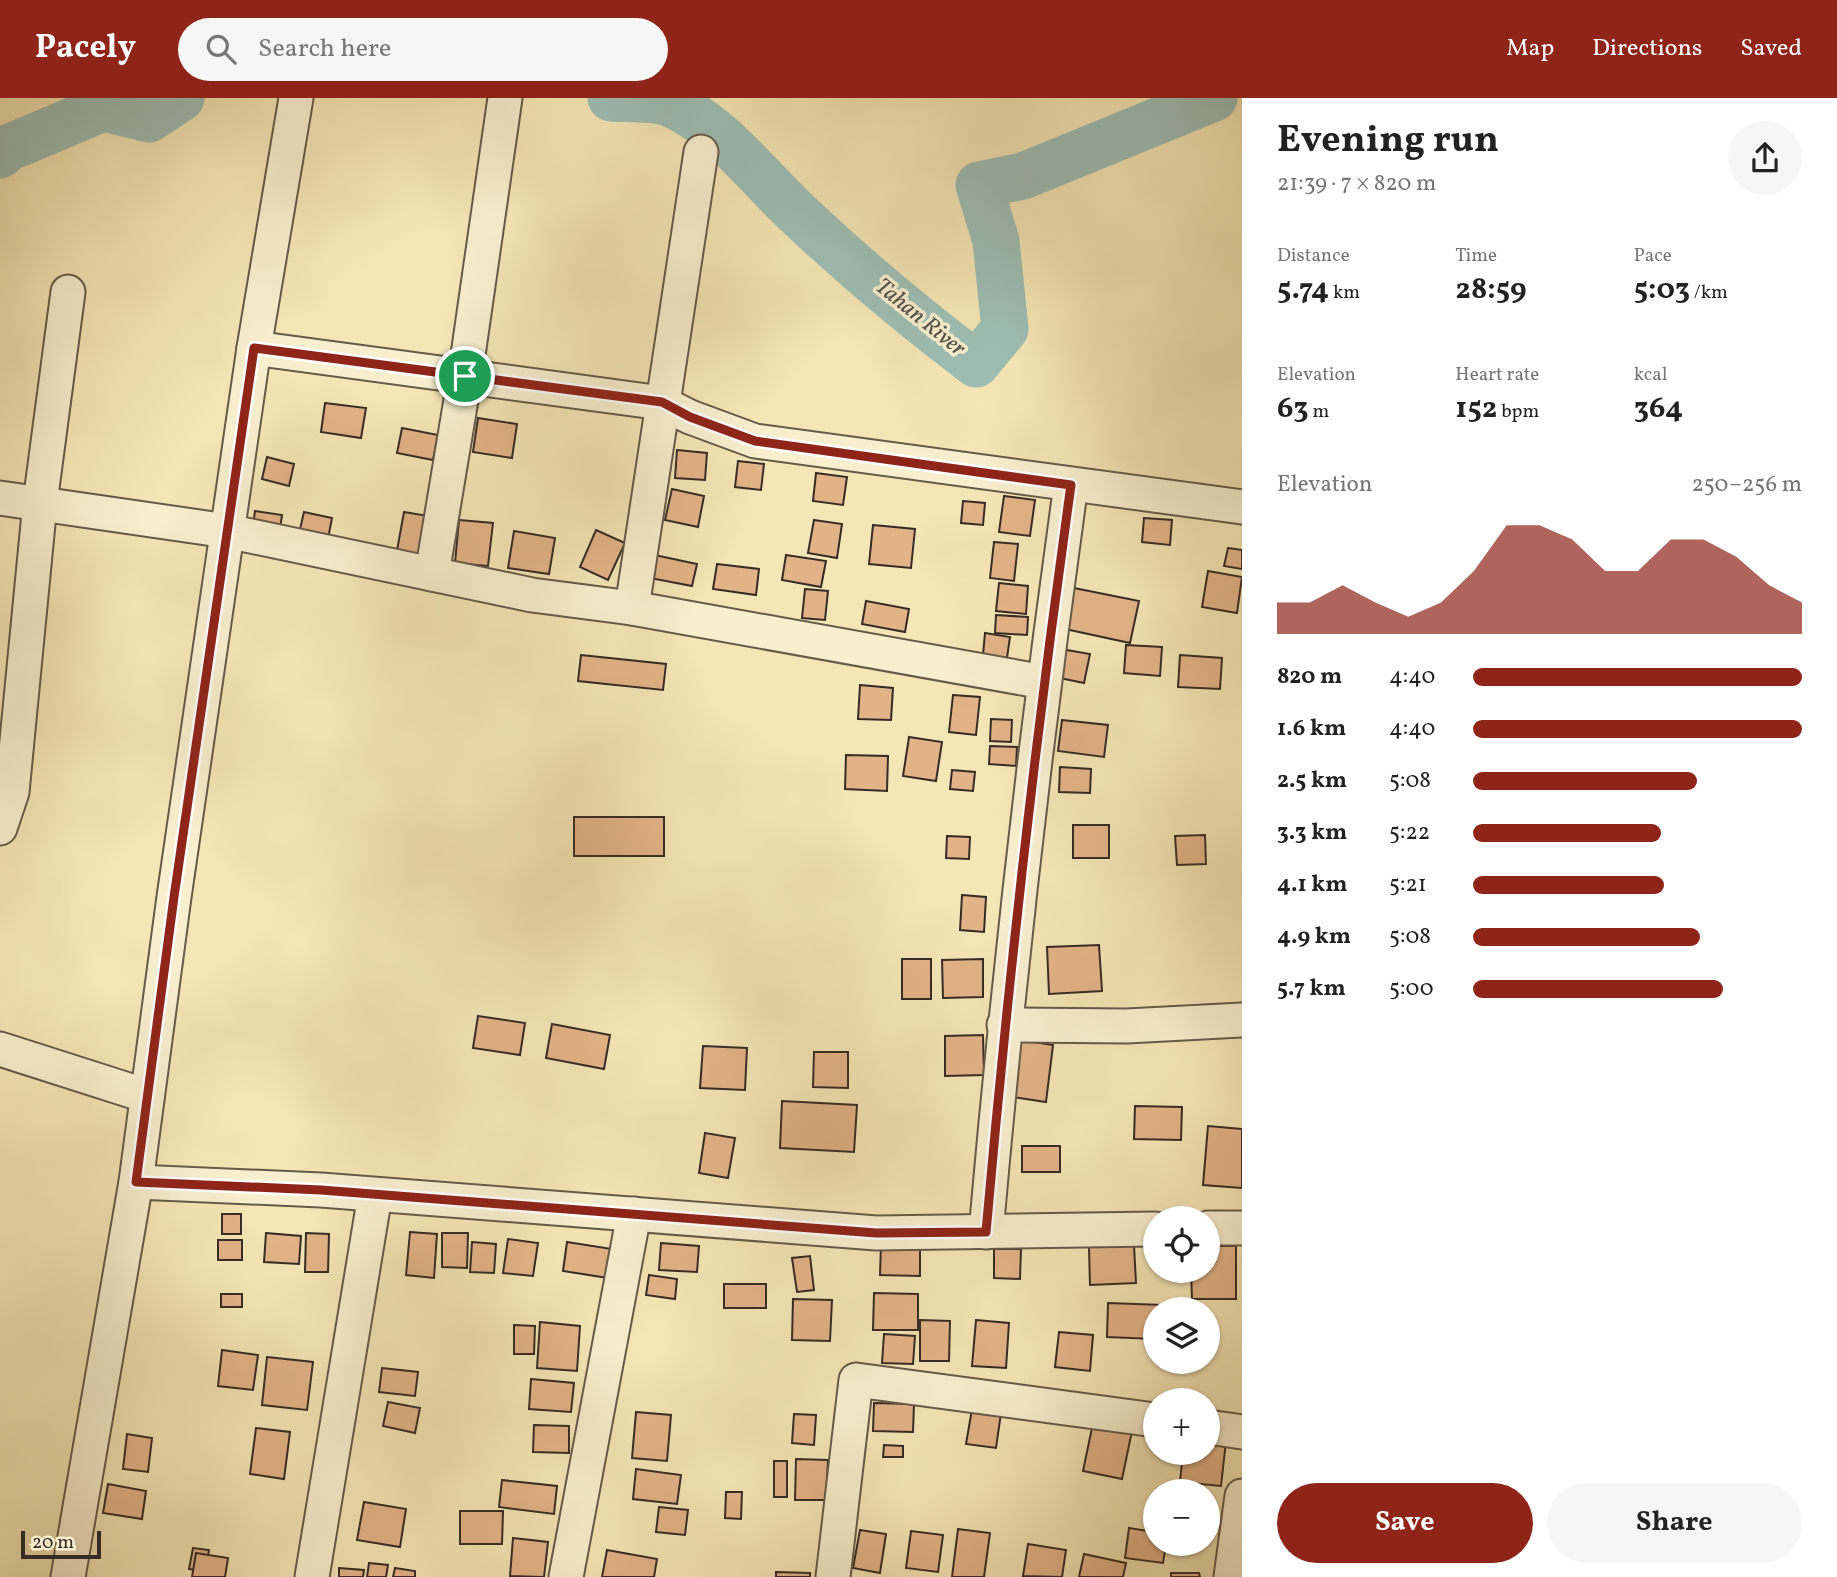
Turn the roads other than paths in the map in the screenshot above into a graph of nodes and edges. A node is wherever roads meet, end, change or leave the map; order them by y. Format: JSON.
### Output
{"nodes":[{"id":1,"x":296,"y":98,"type":"edge"},
{"id":2,"x":505,"y":102,"type":"edge"},
{"id":3,"x":702,"y":152,"type":"dead end"},
{"id":4,"x":68,"y":292,"type":"dead end"},
{"id":5,"x":254,"y":348,"type":"junction"},
{"id":6,"x":465,"y":376,"type":"junction"},
{"id":7,"x":662,"y":402,"type":"junction"},
{"id":8,"x":1071,"y":485,"type":"junction"},
{"id":9,"x":0,"y":498,"type":"edge"},
{"id":10,"x":40,"y":503,"type":"junction"},
{"id":11,"x":1242,"y":507,"type":"edge"},
{"id":12,"x":227,"y":531,"type":"junction"},
{"id":13,"x":432,"y":574,"type":"junction"},
{"id":14,"x":632,"y":608,"type":"junction"},
{"id":15,"x":1044,"y":682,"type":"junction"},
{"id":16,"x":0,"y":828,"type":"edge"},
{"id":17,"x":1242,"y":1020,"type":"edge"},
{"id":18,"x":1004,"y":1024,"type":"junction"},
{"id":19,"x":0,"y":1048,"type":"edge"},
{"id":20,"x":148,"y":1096,"type":"junction"},
{"id":21,"x":136,"y":1182,"type":"junction"},
{"id":22,"x":375,"y":1195,"type":"junction"},
{"id":23,"x":634,"y":1214,"type":"junction"},
{"id":24,"x":1220,"y":1228,"type":"edge"},
{"id":25,"x":1242,"y":1228,"type":"edge"},
{"id":26,"x":1143,"y":1229,"type":"edge"},
{"id":27,"x":986,"y":1232,"type":"junction"},
{"id":28,"x":1143,"y":1418,"type":"edge"},
{"id":29,"x":1220,"y":1429,"type":"edge"},
{"id":30,"x":1242,"y":1432,"type":"edge"},
{"id":31,"x":1242,"y":1496,"type":"edge"},
{"id":32,"x":68,"y":1577,"type":"edge"},
{"id":33,"x":312,"y":1577,"type":"edge"},
{"id":34,"x":566,"y":1577,"type":"edge"},
{"id":35,"x":833,"y":1577,"type":"edge"},
{"id":36,"x":1231,"y":1577,"type":"edge"}],
"edges":[{"from":1,"to":5,"type":"street"},
{"from":2,"to":6,"type":"street"},
{"from":3,"to":7,"type":"street"},
{"from":4,"to":10,"type":"street"},
{"from":5,"to":6,"type":"street"},
{"from":5,"to":12,"type":"street"},
{"from":6,"to":7,"type":"street"},
{"from":6,"to":13,"type":"street"},
{"from":7,"to":8,"type":"street"},
{"from":7,"to":14,"type":"street"},
{"from":8,"to":11,"type":"street"},
{"from":8,"to":15,"type":"street"},
{"from":9,"to":10,"type":"street"},
{"from":10,"to":12,"type":"street"},
{"from":10,"to":16,"type":"street"},
{"from":12,"to":13,"type":"street"},
{"from":12,"to":20,"type":"street"},
{"from":13,"to":14,"type":"street"},
{"from":14,"to":15,"type":"street"},
{"from":15,"to":18,"type":"street"},
{"from":17,"to":18,"type":"street"},
{"from":18,"to":27,"type":"street"},
{"from":19,"to":20,"type":"street"},
{"from":20,"to":21,"type":"street"},
{"from":21,"to":22,"type":"street"},
{"from":21,"to":32,"type":"street"},
{"from":22,"to":23,"type":"street"},
{"from":22,"to":33,"type":"street"},
{"from":23,"to":27,"type":"street"},
{"from":23,"to":34,"type":"street"},
{"from":24,"to":25,"type":"street"},
{"from":26,"to":27,"type":"street"},
{"from":28,"to":35,"type":"street"},
{"from":29,"to":30,"type":"street"},
{"from":31,"to":36,"type":"street"}]}
